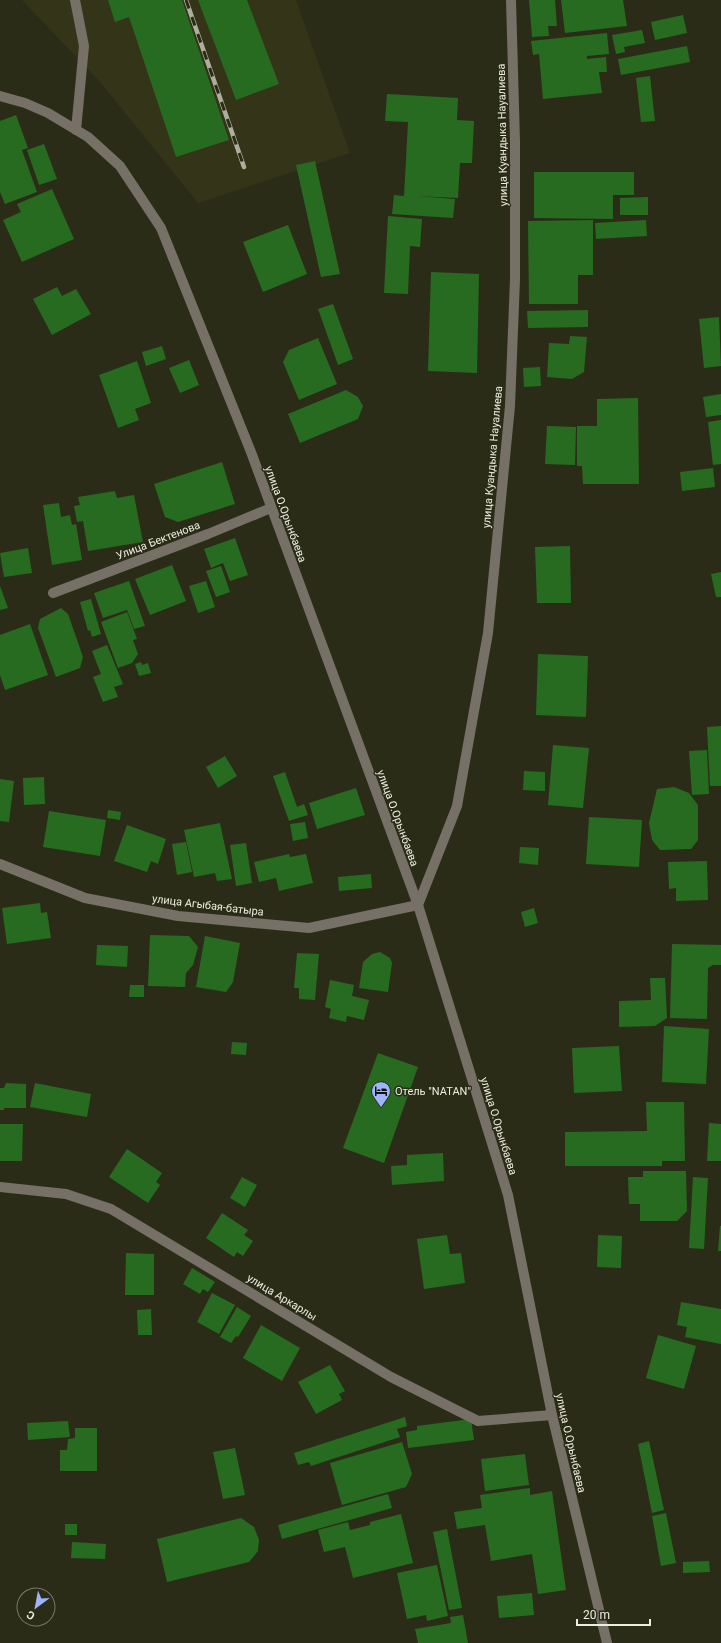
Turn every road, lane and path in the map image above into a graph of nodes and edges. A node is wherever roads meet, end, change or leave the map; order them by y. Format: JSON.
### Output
{"nodes":[{"id":1,"x":75,"y":0,"type":"edge"},
{"id":2,"x":511,"y":0,"type":"edge"},
{"id":3,"x":0,"y":96,"type":"edge"},
{"id":4,"x":76,"y":130,"type":"junction"},
{"id":5,"x":271,"y":508,"type":"junction"},
{"id":6,"x":53,"y":594,"type":"dead end"},
{"id":7,"x":0,"y":864,"type":"edge"},
{"id":8,"x":418,"y":905,"type":"junction"},
{"id":9,"x":0,"y":1187,"type":"edge"},
{"id":10,"x":552,"y":1415,"type":"junction"},
{"id":11,"x":607,"y":1643,"type":"edge"}],
"edges":[{"from":1,"to":4,"type":"street"},
{"from":2,"to":8,"type":"street","name":"улица Куандыка Науалиева"},
{"from":3,"to":4,"type":"street","name":"улица О.Орынбаева"},
{"from":4,"to":5,"type":"street","name":"улица О.Орынбаева"},
{"from":5,"to":6,"type":"street","name":"Улица Бектенова"},
{"from":5,"to":8,"type":"street","name":"улица О.Орынбаева"},
{"from":7,"to":8,"type":"street","name":"улица Агыбая-батыра"},
{"from":8,"to":10,"type":"street","name":"улица О.Орынбаева"},
{"from":9,"to":10,"type":"street","name":"улица Аркарлы"},
{"from":10,"to":11,"type":"street","name":"улица О.Орынбаева"}]}
